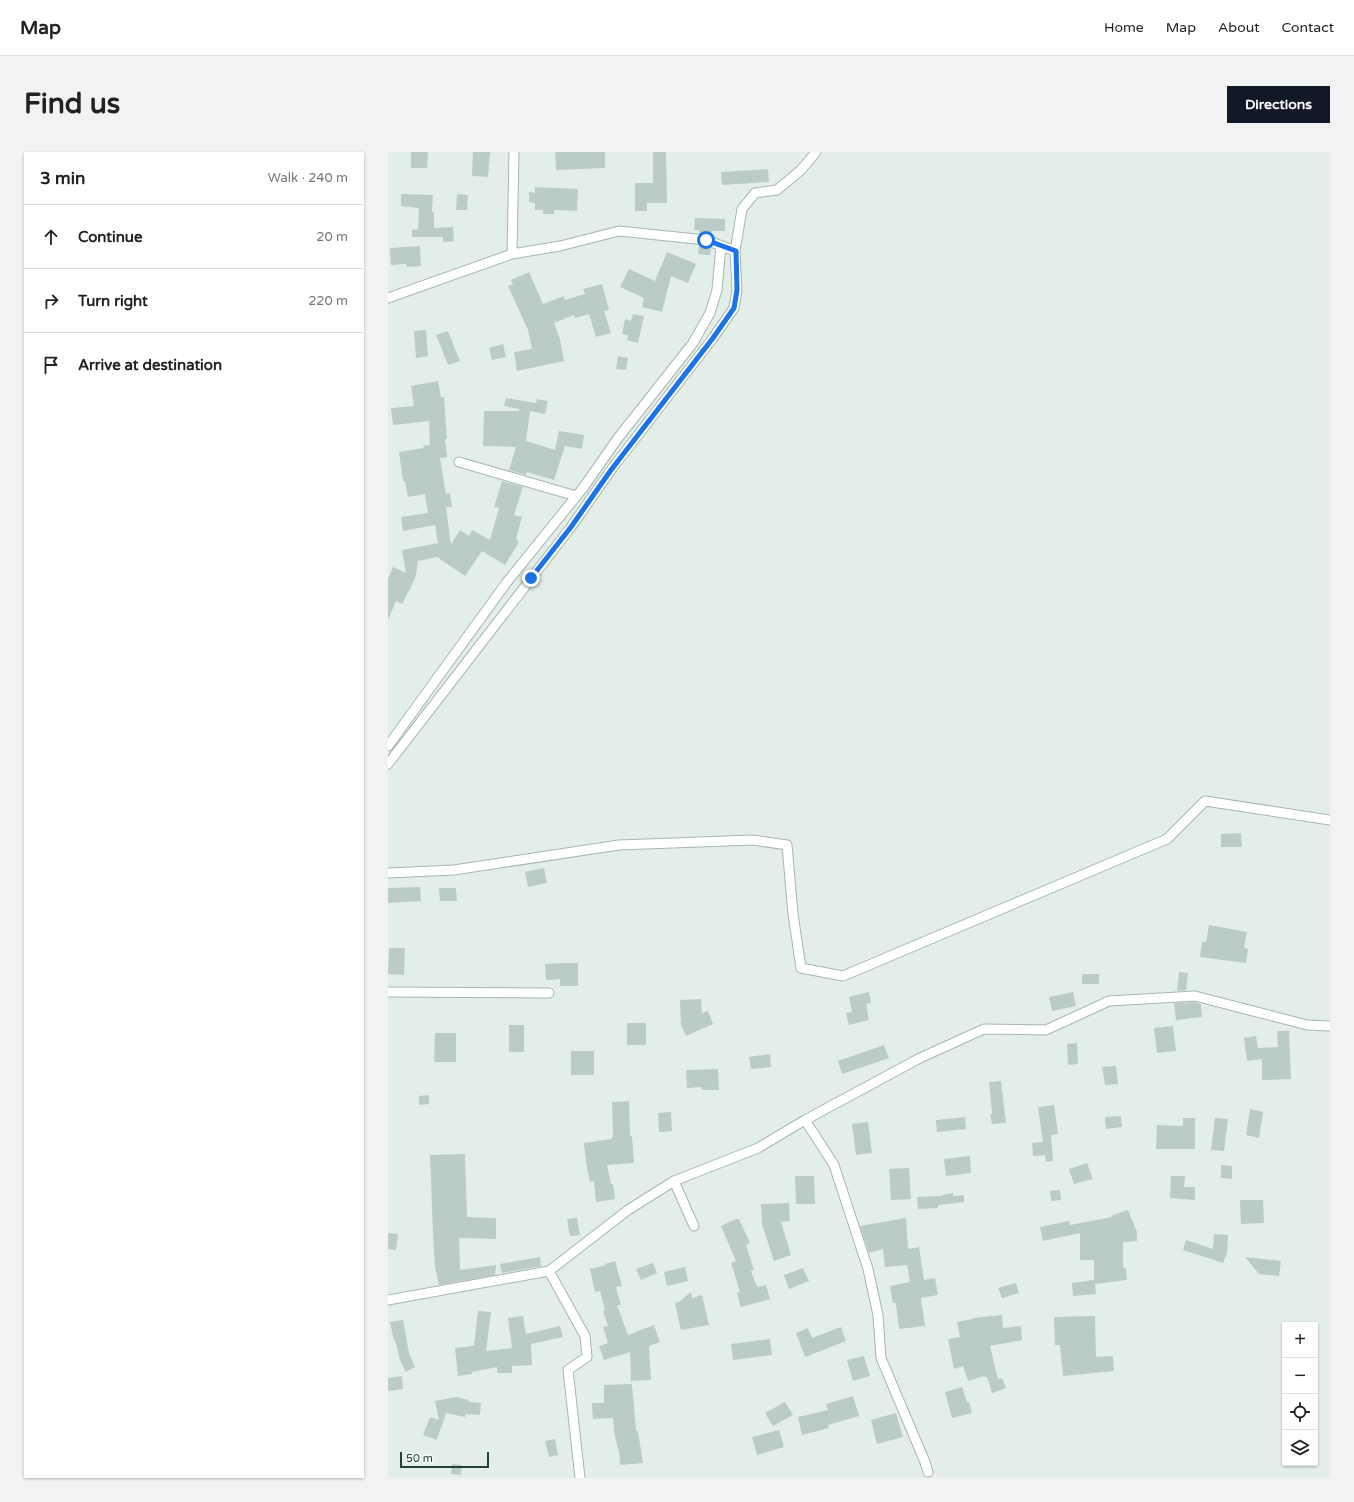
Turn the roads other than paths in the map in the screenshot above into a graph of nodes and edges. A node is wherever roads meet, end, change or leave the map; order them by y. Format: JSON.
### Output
{"nodes":[{"id":1,"x":514,"y":152,"type":"edge"},
{"id":2,"x":816,"y":152,"type":"edge"},
{"id":3,"x":722,"y":246,"type":"junction"},
{"id":4,"x":736,"y":251,"type":"junction"},
{"id":5,"x":512,"y":254,"type":"junction"},
{"id":6,"x":388,"y":298,"type":"edge"},
{"id":7,"x":459,"y":462,"type":"dead end"},
{"id":8,"x":576,"y":496,"type":"junction"},
{"id":9,"x":388,"y":746,"type":"edge"},
{"id":10,"x":388,"y":764,"type":"edge"},
{"id":11,"x":1330,"y":820,"type":"edge"},
{"id":12,"x":388,"y":873,"type":"edge"},
{"id":13,"x":388,"y":992,"type":"edge"},
{"id":14,"x":549,"y":994,"type":"dead end"},
{"id":15,"x":1330,"y":1026,"type":"edge"},
{"id":16,"x":805,"y":1120,"type":"junction"},
{"id":17,"x":674,"y":1182,"type":"junction"},
{"id":18,"x":694,"y":1226,"type":"dead end"},
{"id":19,"x":549,"y":1271,"type":"junction"},
{"id":20,"x":388,"y":1300,"type":"edge"},
{"id":21,"x":928,"y":1472,"type":"dead end"},
{"id":22,"x":580,"y":1478,"type":"edge"}],
"edges":[{"from":1,"to":5,"type":"street"},
{"from":2,"to":4,"type":"street"},
{"from":3,"to":4,"type":"street"},
{"from":3,"to":5,"type":"street"},
{"from":3,"to":8,"type":"street"},
{"from":4,"to":10,"type":"street"},
{"from":5,"to":6,"type":"street"},
{"from":7,"to":8,"type":"street"},
{"from":8,"to":9,"type":"street"},
{"from":11,"to":12,"type":"street"},
{"from":13,"to":14,"type":"street"},
{"from":15,"to":16,"type":"street"},
{"from":16,"to":17,"type":"street"},
{"from":16,"to":21,"type":"street"},
{"from":17,"to":18,"type":"street"},
{"from":17,"to":19,"type":"street"},
{"from":19,"to":20,"type":"street"},
{"from":19,"to":22,"type":"street"}]}
